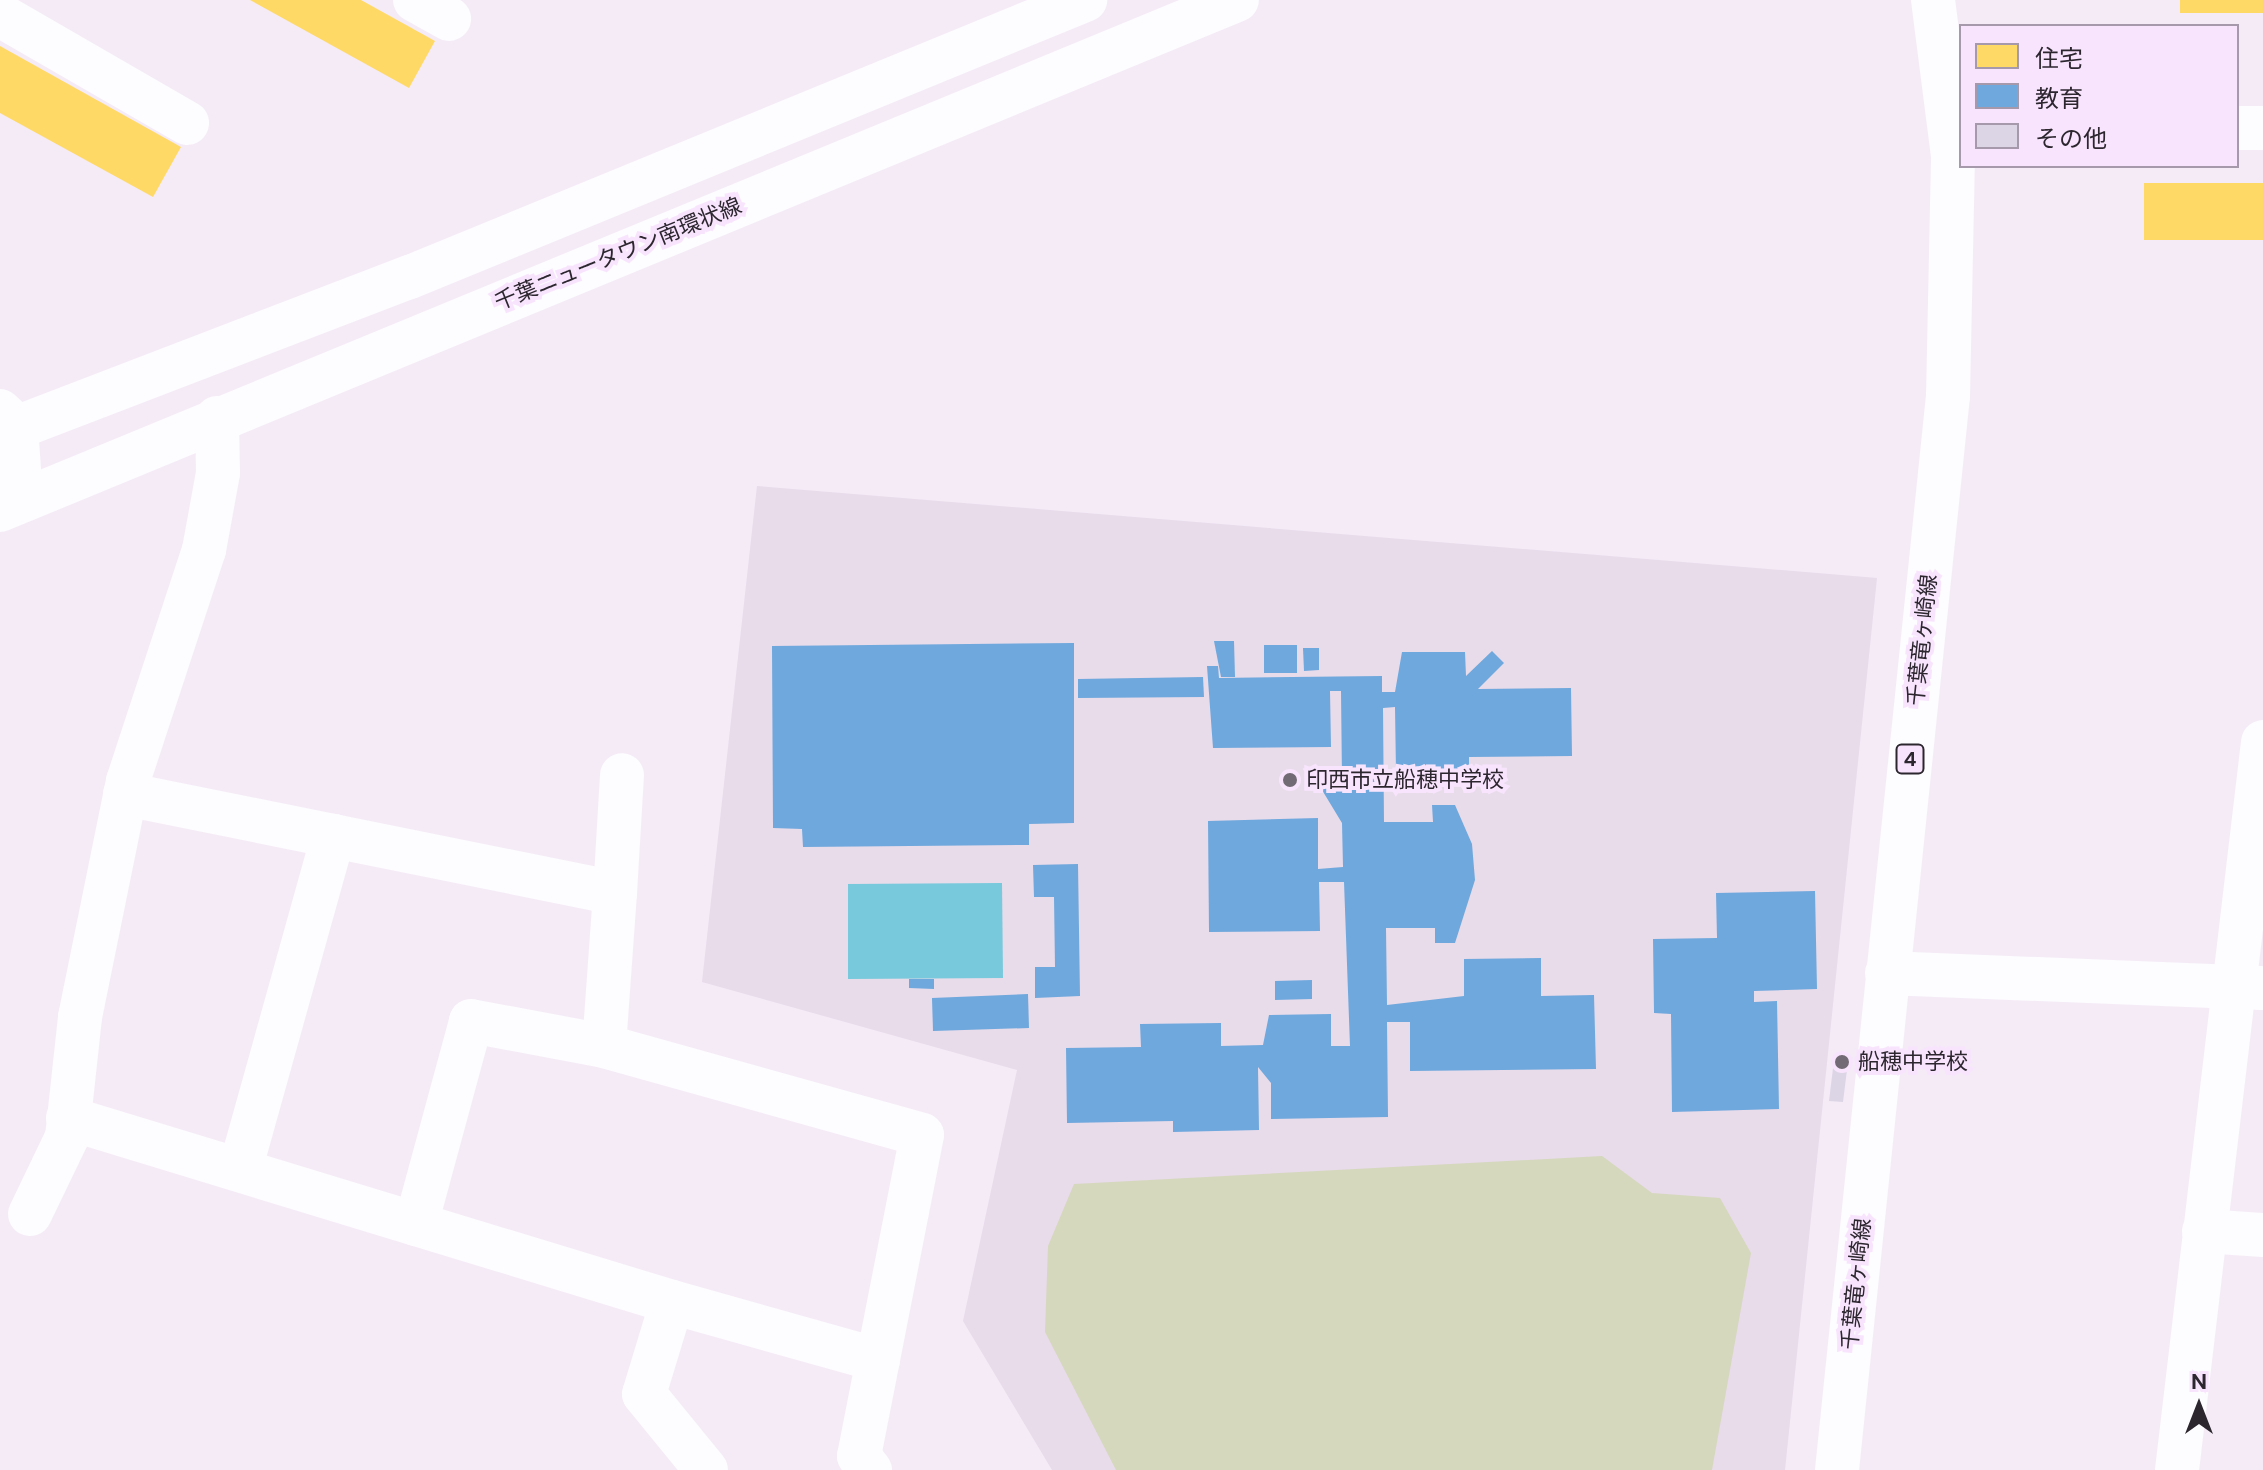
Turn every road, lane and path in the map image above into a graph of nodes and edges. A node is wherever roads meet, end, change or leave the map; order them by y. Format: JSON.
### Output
{"nodes":[{"id":1,"x":1085,"y":0,"type":"edge"},
{"id":2,"x":1237,"y":0,"type":"edge"},
{"id":3,"x":1933,"y":0,"type":"edge"},
{"id":4,"x":0,"y":15,"type":"edge"},
{"id":5,"x":187,"y":123,"type":"dead end"},
{"id":6,"x":2239,"y":128,"type":"edge"},
{"id":7,"x":2263,"y":128,"type":"edge"},
{"id":8,"x":217,"y":418,"type":"junction"},
{"id":9,"x":5,"y":424,"type":"edge"},
{"id":10,"x":7,"y":497,"type":"edge"},
{"id":11,"x":2263,"y":742,"type":"edge"},
{"id":12,"x":622,"y":775,"type":"dead end"},
{"id":13,"x":125,"y":794,"type":"junction"},
{"id":14,"x":333,"y":836,"type":"junction"},
{"id":15,"x":615,"y":893,"type":"junction"},
{"id":16,"x":1887,"y":973,"type":"junction"},
{"id":17,"x":2248,"y":988,"type":"edge"},
{"id":18,"x":604,"y":1046,"type":"junction"},
{"id":19,"x":68,"y":1118,"type":"junction"},
{"id":20,"x":240,"y":1170,"type":"junction"},
{"id":21,"x":30,"y":1214,"type":"dead end"},
{"id":22,"x":416,"y":1224,"type":"junction"},
{"id":23,"x":2204,"y":1231,"type":"junction"},
{"id":24,"x":2263,"y":1235,"type":"edge"},
{"id":25,"x":672,"y":1302,"type":"junction"},
{"id":26,"x":878,"y":1360,"type":"junction"},
{"id":27,"x":706,"y":1470,"type":"edge"},
{"id":28,"x":870,"y":1470,"type":"edge"},
{"id":29,"x":1837,"y":1470,"type":"edge"},
{"id":30,"x":2177,"y":1470,"type":"edge"}],
"edges":[{"from":1,"to":9,"type":"street"},
{"from":2,"to":8,"type":"street","name":"千葉ニュータウン南環状線"},
{"from":3,"to":16,"type":"street","name":"千葉竜ヶ崎線","number":"4"},
{"from":4,"to":5,"type":"street"},
{"from":6,"to":7,"type":"street"},
{"from":8,"to":10,"type":"street","name":"千葉ニュータウン南環状線"},
{"from":8,"to":13,"type":"street"},
{"from":9,"to":10,"type":"street"},
{"from":11,"to":17,"type":"street"},
{"from":12,"to":15,"type":"street"},
{"from":13,"to":14,"type":"street"},
{"from":13,"to":19,"type":"street"},
{"from":14,"to":15,"type":"street"},
{"from":14,"to":20,"type":"street"},
{"from":15,"to":18,"type":"street"},
{"from":16,"to":17,"type":"street"},
{"from":16,"to":29,"type":"street","name":"千葉竜ヶ崎線","number":"4"},
{"from":17,"to":23,"type":"street"},
{"from":18,"to":22,"type":"street"},
{"from":18,"to":26,"type":"street"},
{"from":19,"to":20,"type":"street"},
{"from":19,"to":21,"type":"street"},
{"from":20,"to":22,"type":"street"},
{"from":22,"to":25,"type":"street"},
{"from":23,"to":24,"type":"street"},
{"from":23,"to":30,"type":"street"},
{"from":25,"to":26,"type":"street"},
{"from":25,"to":27,"type":"street"},
{"from":26,"to":28,"type":"street"}]}
